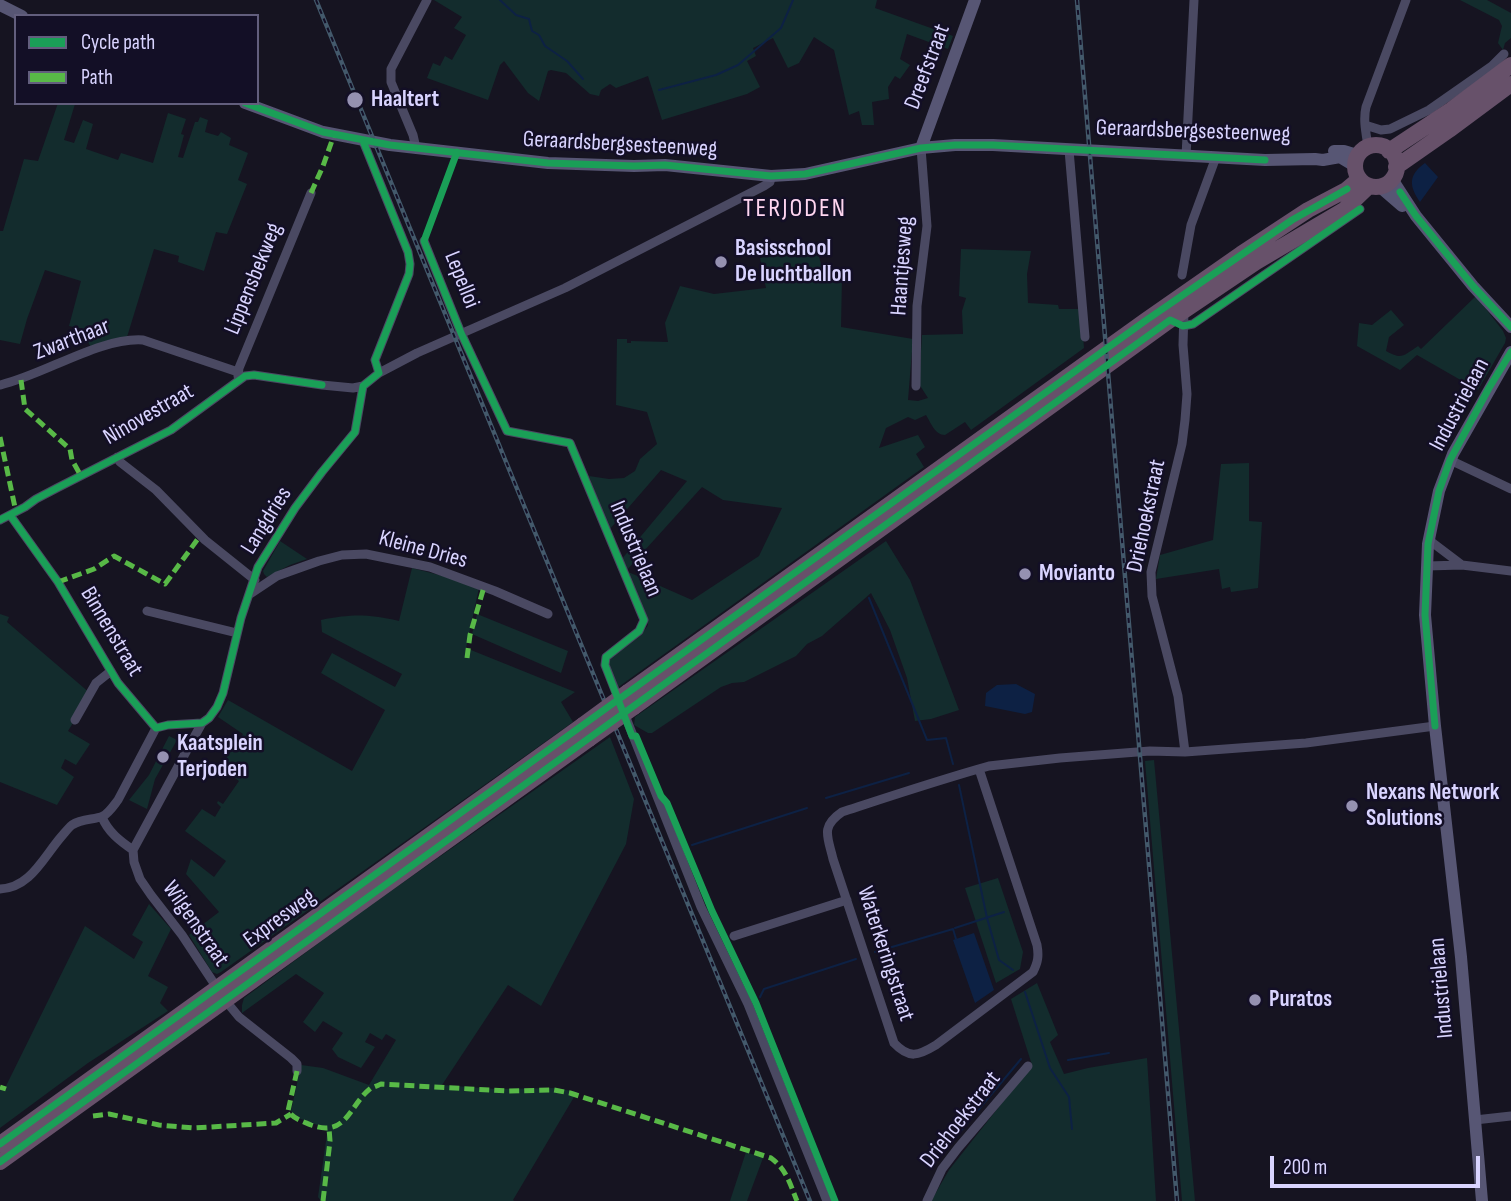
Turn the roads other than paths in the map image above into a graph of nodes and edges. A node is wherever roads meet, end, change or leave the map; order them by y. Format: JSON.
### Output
{"nodes":[{"id":1,"x":427,"y":0,"type":"edge"},
{"id":2,"x":975,"y":0,"type":"edge"},
{"id":3,"x":1194,"y":0,"type":"edge"},
{"id":4,"x":1406,"y":0,"type":"edge"},
{"id":5,"x":0,"y":5,"type":"edge"},
{"id":6,"x":18,"y":14,"type":"edge"},
{"id":7,"x":1508,"y":59,"type":"edge"},
{"id":8,"x":1511,"y":84,"type":"edge"},
{"id":9,"x":250,"y":105,"type":"edge"},
{"id":10,"x":1365,"y":125,"type":"junction"},
{"id":11,"x":363,"y":141,"type":"junction"},
{"id":12,"x":921,"y":148,"type":"junction"},
{"id":13,"x":416,"y":149,"type":"junction"},
{"id":14,"x":1069,"y":150,"type":"junction"},
{"id":15,"x":1186,"y":156,"type":"junction"},
{"id":16,"x":1216,"y":157,"type":"junction"},
{"id":17,"x":1372,"y":171,"type":"junction"},
{"id":18,"x":771,"y":176,"type":"junction"},
{"id":19,"x":311,"y":193,"type":"dead end"},
{"id":20,"x":1360,"y":209,"type":"dead end"},
{"id":21,"x":424,"y":241,"type":"dead end"},
{"id":22,"x":1182,"y":275,"type":"dead end"},
{"id":23,"x":1179,"y":319,"type":"junction"},
{"id":24,"x":1511,"y":327,"type":"edge"},
{"id":25,"x":461,"y":333,"type":"junction"},
{"id":26,"x":1085,"y":337,"type":"dead end"},
{"id":27,"x":1511,"y":352,"type":"edge"},
{"id":28,"x":379,"y":373,"type":"junction"},
{"id":29,"x":238,"y":377,"type":"junction"},
{"id":30,"x":0,"y":385,"type":"edge"},
{"id":31,"x":363,"y":386,"type":"junction"},
{"id":32,"x":916,"y":386,"type":"dead end"},
{"id":33,"x":570,"y":443,"type":"joint"},
{"id":34,"x":117,"y":457,"type":"junction"},
{"id":35,"x":1450,"y":460,"type":"junction"},
{"id":36,"x":1511,"y":489,"type":"edge"},
{"id":37,"x":10,"y":515,"type":"junction"},
{"id":38,"x":0,"y":520,"type":"edge"},
{"id":39,"x":1429,"y":540,"type":"junction"},
{"id":40,"x":1462,"y":565,"type":"junction"},
{"id":41,"x":1427,"y":566,"type":"junction"},
{"id":42,"x":1511,"y":571,"type":"edge"},
{"id":43,"x":255,"y":580,"type":"junction"},
{"id":44,"x":249,"y":595,"type":"junction"},
{"id":45,"x":147,"y":611,"type":"dead end"},
{"id":46,"x":548,"y":614,"type":"dead end"},
{"id":47,"x":237,"y":633,"type":"junction"},
{"id":48,"x":111,"y":671,"type":"junction"},
{"id":49,"x":631,"y":700,"type":"junction"},
{"id":50,"x":75,"y":720,"type":"dead end"},
{"id":51,"x":202,"y":723,"type":"junction"},
{"id":52,"x":1435,"y":726,"type":"junction"},
{"id":53,"x":156,"y":728,"type":"junction"},
{"id":54,"x":1185,"y":752,"type":"junction"},
{"id":55,"x":979,"y":769,"type":"junction"},
{"id":56,"x":102,"y":817,"type":"junction"},
{"id":57,"x":133,"y":850,"type":"junction"},
{"id":58,"x":0,"y":889,"type":"edge"},
{"id":59,"x":847,"y":900,"type":"junction"},
{"id":60,"x":734,"y":936,"type":"dead end"},
{"id":61,"x":221,"y":994,"type":"junction"},
{"id":62,"x":1028,"y":1066,"type":"dead end"},
{"id":63,"x":297,"y":1071,"type":"dead end"},
{"id":64,"x":1511,"y":1116,"type":"edge"},
{"id":65,"x":1475,"y":1120,"type":"junction"},
{"id":66,"x":0,"y":1144,"type":"edge"},
{"id":67,"x":0,"y":1162,"type":"edge"},
{"id":68,"x":827,"y":1201,"type":"edge"},
{"id":69,"x":927,"y":1201,"type":"edge"},
{"id":70,"x":1482,"y":1201,"type":"edge"}],
"edges":[{"from":1,"to":13,"type":"street"},
{"from":2,"to":12,"type":"street","name":"Dreefstraat"},
{"from":3,"to":15,"type":"street"},
{"from":4,"to":10,"type":"street"},
{"from":5,"to":6,"type":"street"},
{"from":7,"to":10,"type":"street"},
{"from":7,"to":17,"type":"highway"},
{"from":8,"to":17,"type":"highway"},
{"from":9,"to":11,"type":"street","name":"Geraardsbergsesteenweg"},
{"from":10,"to":17,"type":"street"},
{"from":11,"to":13,"type":"street","name":"Geraardsbergsesteenweg"},
{"from":11,"to":28,"type":"street"},
{"from":12,"to":14,"type":"street","name":"Geraardsbergsesteenweg"},
{"from":12,"to":18,"type":"street","name":"Geraardsbergsesteenweg"},
{"from":12,"to":32,"type":"street","name":"Haantjesweg"},
{"from":13,"to":18,"type":"street","name":"Geraardsbergsesteenweg"},
{"from":14,"to":15,"type":"street","name":"Geraardsbergsesteenweg"},
{"from":14,"to":26,"type":"street","name":"Geraardsbergsesteenweg"},
{"from":15,"to":16,"type":"street","name":"Geraardsbergsesteenweg"},
{"from":16,"to":17,"type":"street","name":"Geraardsbergsesteenweg"},
{"from":16,"to":22,"type":"street"},
{"from":17,"to":23,"type":"highway"},
{"from":17,"to":24,"type":"street"},
{"from":17,"to":49,"type":"highway"},
{"from":18,"to":25,"type":"street"},
{"from":19,"to":29,"type":"street","name":"Lippensbekweg"},
{"from":20,"to":23,"type":"street"},
{"from":21,"to":25,"type":"street","name":"Lepelloi"},
{"from":23,"to":49,"type":"highway"},
{"from":23,"to":54,"type":"street","name":"Driehoekstraat"},
{"from":25,"to":28,"type":"street"},
{"from":25,"to":33,"type":"street","name":"Lepelloi"},
{"from":27,"to":35,"type":"street","name":"Industrielaan"},
{"from":28,"to":31,"type":"street"},
{"from":29,"to":30,"type":"street","name":"Zwarthaar"},
{"from":29,"to":31,"type":"street","name":"Ninovestraat"},
{"from":29,"to":34,"type":"street","name":"Ninovestraat"},
{"from":31,"to":43,"type":"street","name":"Langdries"},
{"from":33,"to":68,"type":"street","name":"Industrielaan"},
{"from":34,"to":37,"type":"street","name":"Ninovestraat"},
{"from":34,"to":43,"type":"street"},
{"from":35,"to":36,"type":"street"},
{"from":35,"to":39,"type":"street","name":"Industrielaan"},
{"from":37,"to":38,"type":"street","name":"Ninovestraat"},
{"from":37,"to":48,"type":"street","name":"Binnenstraat"},
{"from":39,"to":40,"type":"street"},
{"from":39,"to":41,"type":"street","name":"Industrielaan"},
{"from":40,"to":41,"type":"street"},
{"from":40,"to":42,"type":"street"},
{"from":41,"to":52,"type":"street","name":"Industrielaan"},
{"from":43,"to":44,"type":"street","name":"Langdries"},
{"from":44,"to":46,"type":"street","name":"Kleine Dries"},
{"from":44,"to":47,"type":"street","name":"Langdries"},
{"from":45,"to":47,"type":"street"},
{"from":47,"to":51,"type":"street","name":"Langdries"},
{"from":48,"to":50,"type":"street","name":"Binnenstraat"},
{"from":48,"to":53,"type":"street","name":"Binnenstraat"},
{"from":49,"to":61,"type":"highway","name":"Expresweg","bridge":true},
{"from":51,"to":53,"type":"street"},
{"from":51,"to":57,"type":"street","name":"Langdries"},
{"from":52,"to":54,"type":"street"},
{"from":52,"to":65,"type":"street","name":"Industrielaan"},
{"from":53,"to":56,"type":"street"},
{"from":54,"to":55,"type":"street","name":"Waterkeringstraat"},
{"from":55,"to":59,"type":"street","name":"Waterkeringstraat"},
{"from":55,"to":59,"type":"street","name":"Waterkeringstraat"},
{"from":56,"to":57,"type":"street"},
{"from":56,"to":58,"type":"street"},
{"from":57,"to":61,"type":"street","name":"Wilgenstraat"},
{"from":59,"to":60,"type":"street"},
{"from":61,"to":63,"type":"street","name":"Wilgenstraat"},
{"from":61,"to":66,"type":"highway","name":"Expresweg"},
{"from":61,"to":67,"type":"highway","name":"Expresweg"},
{"from":62,"to":69,"type":"street","name":"Driehoekstraat"},
{"from":64,"to":65,"type":"street"},
{"from":65,"to":70,"type":"street","name":"Industrielaan"}]}
